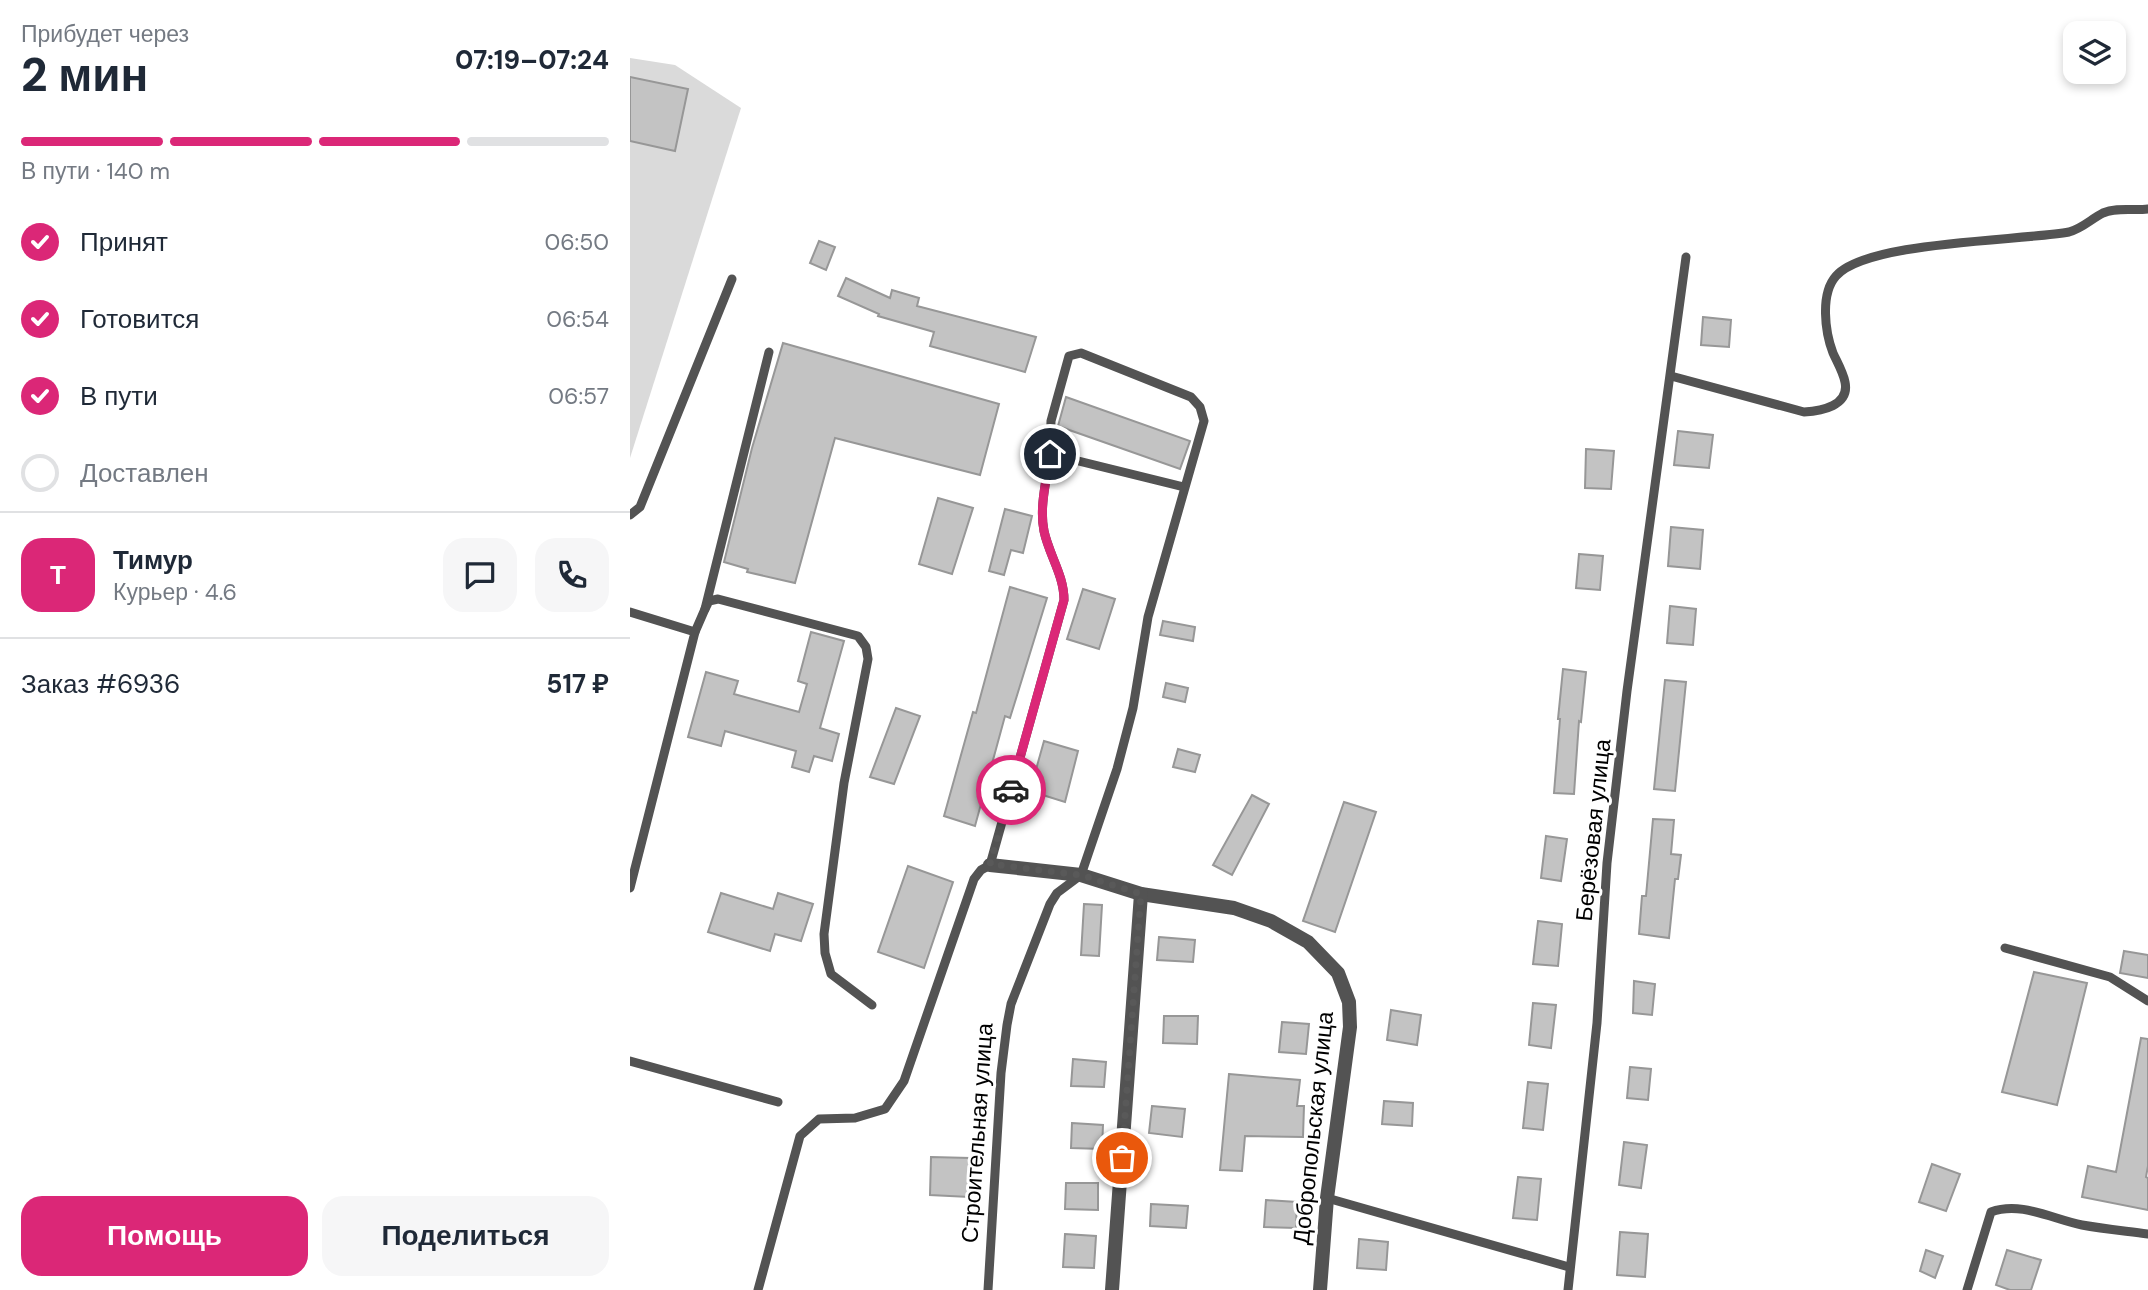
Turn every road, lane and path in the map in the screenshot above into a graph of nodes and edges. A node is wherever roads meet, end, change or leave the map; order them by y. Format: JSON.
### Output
{"nodes":[{"id":1,"x":2148,"y":209,"type":"edge"},
{"id":2,"x":1686,"y":257,"type":"dead end"},
{"id":3,"x":732,"y":279,"type":"dead end"},
{"id":4,"x":769,"y":352,"type":"dead end"},
{"id":5,"x":1671,"y":376,"type":"junction"},
{"id":6,"x":1050,"y":454,"type":"junction"},
{"id":7,"x":1184,"y":487,"type":"junction"},
{"id":8,"x":630,"y":515,"type":"edge"},
{"id":9,"x":705,"y":609,"type":"junction"},
{"id":10,"x":630,"y":612,"type":"edge"},
{"id":11,"x":695,"y":632,"type":"junction"},
{"id":12,"x":990,"y":864,"type":"junction"},
{"id":13,"x":1081,"y":875,"type":"junction"},
{"id":14,"x":630,"y":888,"type":"edge"},
{"id":15,"x":1141,"y":894,"type":"junction"},
{"id":16,"x":2005,"y":948,"type":"dead end"},
{"id":17,"x":2148,"y":1001,"type":"edge"},
{"id":18,"x":872,"y":1005,"type":"dead end"},
{"id":19,"x":630,"y":1061,"type":"edge"},
{"id":20,"x":778,"y":1102,"type":"dead end"},
{"id":21,"x":1326,"y":1198,"type":"junction"},
{"id":22,"x":2148,"y":1234,"type":"edge"},
{"id":23,"x":1569,"y":1267,"type":"junction"},
{"id":24,"x":758,"y":1290,"type":"edge"},
{"id":25,"x":988,"y":1290,"type":"edge"},
{"id":26,"x":1112,"y":1290,"type":"edge"},
{"id":27,"x":1321,"y":1290,"type":"edge"},
{"id":28,"x":1568,"y":1290,"type":"edge"},
{"id":29,"x":1967,"y":1290,"type":"edge"}],
"edges":[{"from":1,"to":5,"type":"lane"},
{"from":2,"to":5,"type":"lane","name":"Берёзовая улица"},
{"from":3,"to":8,"type":"lane"},
{"from":4,"to":9,"type":"lane"},
{"from":5,"to":23,"type":"lane","name":"Берёзовая улица"},
{"from":6,"to":7,"type":"lane"},
{"from":6,"to":7,"type":"lane"},
{"from":6,"to":12,"type":"lane"},
{"from":7,"to":13,"type":"lane"},
{"from":9,"to":11,"type":"lane"},
{"from":9,"to":18,"type":"lane"},
{"from":10,"to":11,"type":"lane"},
{"from":11,"to":14,"type":"lane"},
{"from":12,"to":13,"type":"street"},
{"from":12,"to":24,"type":"lane"},
{"from":13,"to":15,"type":"street"},
{"from":13,"to":25,"type":"lane","name":"Строительная улица"},
{"from":15,"to":21,"type":"street","name":"Добропольская улица"},
{"from":15,"to":26,"type":"street"},
{"from":16,"to":17,"type":"lane"},
{"from":19,"to":20,"type":"lane"},
{"from":21,"to":23,"type":"lane"},
{"from":21,"to":27,"type":"street","name":"Добропольская улица"},
{"from":22,"to":29,"type":"lane"},
{"from":23,"to":28,"type":"lane","name":"Берёзовая улица"}]}
